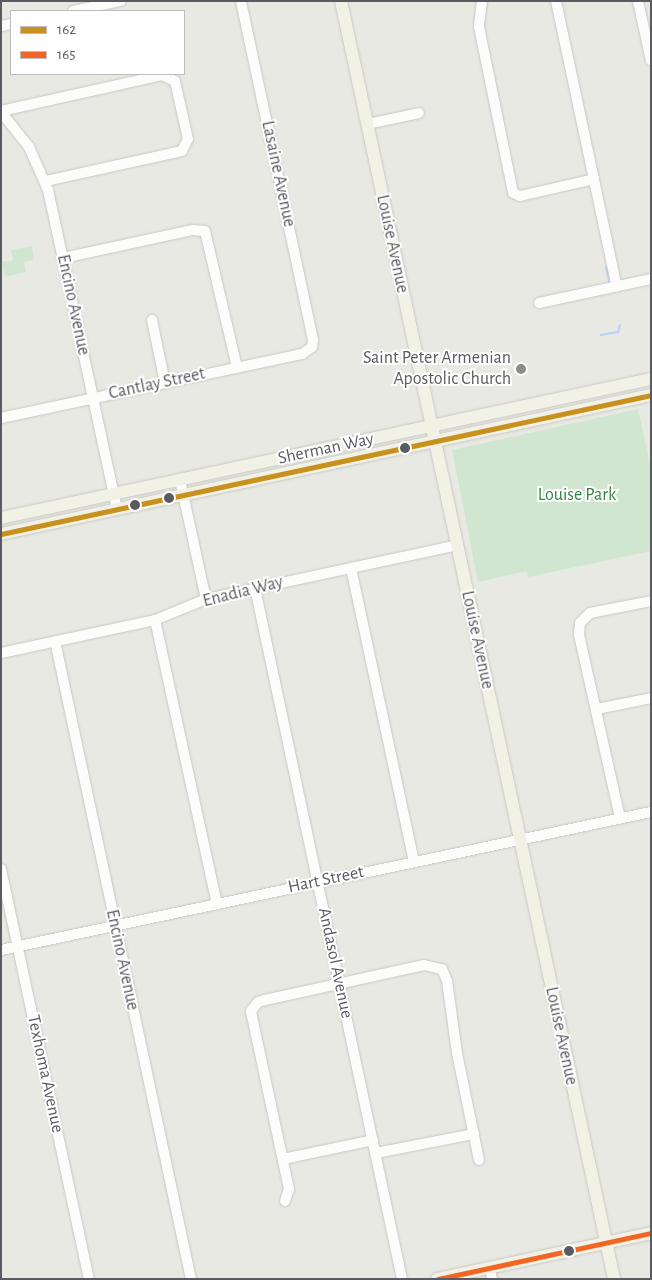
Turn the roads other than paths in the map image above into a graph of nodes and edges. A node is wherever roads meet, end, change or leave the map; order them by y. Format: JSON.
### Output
{"nodes":[{"id":1,"x":122,"y":1,"type":"edge"},
{"id":2,"x":241,"y":1,"type":"edge"},
{"id":3,"x":341,"y":1,"type":"edge"},
{"id":4,"x":482,"y":1,"type":"edge"},
{"id":5,"x":556,"y":1,"type":"edge"},
{"id":6,"x":638,"y":1,"type":"edge"},
{"id":7,"x":78,"y":10,"type":"edge"},
{"id":8,"x":651,"y":61,"type":"edge"},
{"id":9,"x":1,"y":111,"type":"edge"},
{"id":10,"x":419,"y":113,"type":"dead end"},
{"id":11,"x":367,"y":124,"type":"junction"},
{"id":12,"x":594,"y":179,"type":"junction"},
{"id":13,"x":45,"y":181,"type":"junction"},
{"id":14,"x":63,"y":258,"type":"junction"},
{"id":15,"x":651,"y":279,"type":"edge"},
{"id":16,"x":617,"y":286,"type":"junction"},
{"id":17,"x":539,"y":303,"type":"dead end"},
{"id":18,"x":152,"y":320,"type":"dead end"},
{"id":19,"x":312,"y":347,"type":"joint"},
{"id":20,"x":237,"y":367,"type":"junction"},
{"id":21,"x":651,"y":379,"type":"edge"},
{"id":22,"x":165,"y":383,"type":"junction"},
{"id":23,"x":651,"y":394,"type":"edge"},
{"id":24,"x":93,"y":398,"type":"junction"},
{"id":25,"x":1,"y":418,"type":"edge"},
{"id":26,"x":431,"y":426,"type":"junction"},
{"id":27,"x":434,"y":441,"type":"junction"},
{"id":28,"x":180,"y":480,"type":"junction"},
{"id":29,"x":114,"y":494,"type":"junction"},
{"id":30,"x":184,"y":495,"type":"junction"},
{"id":31,"x":117,"y":509,"type":"junction"},
{"id":32,"x":1,"y":518,"type":"edge"},
{"id":33,"x":1,"y":534,"type":"edge"},
{"id":34,"x":457,"y":545,"type":"junction"},
{"id":35,"x":351,"y":568,"type":"junction"},
{"id":36,"x":255,"y":588,"type":"junction"},
{"id":37,"x":206,"y":599,"type":"junction"},
{"id":38,"x":651,"y":601,"type":"edge"},
{"id":39,"x":155,"y":620,"type":"junction"},
{"id":40,"x":55,"y":641,"type":"junction"},
{"id":41,"x":1,"y":653,"type":"edge"},
{"id":42,"x":651,"y":698,"type":"edge"},
{"id":43,"x":597,"y":709,"type":"junction"},
{"id":44,"x":651,"y":812,"type":"edge"},
{"id":45,"x":620,"y":818,"type":"junction"},
{"id":46,"x":519,"y":839,"type":"junction"},
{"id":47,"x":414,"y":861,"type":"junction"},
{"id":48,"x":1,"y":869,"type":"edge"},
{"id":49,"x":318,"y":882,"type":"junction"},
{"id":50,"x":217,"y":904,"type":"junction"},
{"id":51,"x":115,"y":925,"type":"junction"},
{"id":52,"x":18,"y":947,"type":"junction"},
{"id":53,"x":1,"y":950,"type":"edge"},
{"id":54,"x":340,"y":985,"type":"junction"},
{"id":55,"x":474,"y":1134,"type":"junction"},
{"id":56,"x":373,"y":1140,"type":"junction"},
{"id":57,"x":376,"y":1153,"type":"junction"},
{"id":58,"x":282,"y":1159,"type":"junction"},
{"id":59,"x":479,"y":1160,"type":"dead end"},
{"id":60,"x":285,"y":1201,"type":"dead end"},
{"id":61,"x":651,"y":1233,"type":"edge"},
{"id":62,"x":606,"y":1242,"type":"junction"},
{"id":63,"x":491,"y":1273,"type":"edge"},
{"id":64,"x":89,"y":1279,"type":"edge"},
{"id":65,"x":191,"y":1279,"type":"edge"},
{"id":66,"x":402,"y":1279,"type":"edge"},
{"id":67,"x":437,"y":1279,"type":"edge"},
{"id":68,"x":614,"y":1279,"type":"edge"}],
"edges":[{"from":1,"to":7,"type":"street"},
{"from":2,"to":19,"type":"street","name":"Lasaine Avenue"},
{"from":3,"to":11,"type":"main road","name":"Louise Avenue"},
{"from":4,"to":12,"type":"street"},
{"from":5,"to":12,"type":"street"},
{"from":6,"to":8,"type":"street"},
{"from":9,"to":13,"type":"street","name":"Encino Avenue"},
{"from":9,"to":13,"type":"street"},
{"from":10,"to":11,"type":"street"},
{"from":11,"to":26,"type":"main road","name":"Louise Avenue"},
{"from":12,"to":16,"type":"street"},
{"from":13,"to":14,"type":"street","name":"Encino Avenue"},
{"from":14,"to":20,"type":"street"},
{"from":14,"to":24,"type":"street","name":"Encino Avenue"},
{"from":15,"to":16,"type":"street"},
{"from":16,"to":17,"type":"street"},
{"from":18,"to":22,"type":"street"},
{"from":19,"to":20,"type":"street","name":"Cantlay Street"},
{"from":20,"to":22,"type":"street","name":"Cantlay Street"},
{"from":21,"to":26,"type":"main road","name":"Sherman Way"},
{"from":22,"to":24,"type":"street","name":"Cantlay Street"},
{"from":23,"to":27,"type":"main road","name":"Sherman Way"},
{"from":24,"to":25,"type":"street","name":"Cantlay Street"},
{"from":24,"to":29,"type":"street","name":"Encino Avenue"},
{"from":26,"to":27,"type":"main road","name":"Louise Avenue"},
{"from":26,"to":28,"type":"main road","name":"Sherman Way"},
{"from":27,"to":30,"type":"main road","name":"Sherman Way"},
{"from":27,"to":34,"type":"main road","name":"Louise Avenue"},
{"from":28,"to":29,"type":"main road","name":"Sherman Way"},
{"from":28,"to":30,"type":"street"},
{"from":29,"to":31,"type":"street","name":"Encino Avenue"},
{"from":29,"to":32,"type":"main road","name":"Sherman Way"},
{"from":30,"to":31,"type":"main road","name":"Sherman Way"},
{"from":30,"to":37,"type":"street"},
{"from":31,"to":33,"type":"main road","name":"Sherman Way"},
{"from":34,"to":35,"type":"street","name":"Enadia Way"},
{"from":34,"to":46,"type":"main road","name":"Louise Avenue"},
{"from":35,"to":36,"type":"street","name":"Enadia Way"},
{"from":35,"to":47,"type":"street"},
{"from":36,"to":37,"type":"street","name":"Enadia Way"},
{"from":36,"to":49,"type":"street","name":"Andasol Avenue"},
{"from":37,"to":39,"type":"street","name":"Enadia Way"},
{"from":38,"to":43,"type":"street"},
{"from":39,"to":40,"type":"street","name":"Enadia Way"},
{"from":39,"to":50,"type":"street"},
{"from":40,"to":41,"type":"street","name":"Enadia Way"},
{"from":40,"to":51,"type":"street","name":"Encino Avenue"},
{"from":42,"to":43,"type":"street"},
{"from":43,"to":45,"type":"street"},
{"from":44,"to":45,"type":"street","name":"Hart Street"},
{"from":45,"to":46,"type":"street","name":"Hart Street"},
{"from":46,"to":47,"type":"street","name":"Hart Street"},
{"from":46,"to":62,"type":"main road","name":"Louise Avenue"},
{"from":47,"to":49,"type":"street","name":"Hart Street"},
{"from":48,"to":52,"type":"street","name":"Texhoma Avenue"},
{"from":49,"to":50,"type":"street","name":"Hart Street"},
{"from":49,"to":54,"type":"street","name":"Andasol Avenue"},
{"from":50,"to":51,"type":"street","name":"Hart Street"},
{"from":51,"to":52,"type":"street","name":"Hart Street"},
{"from":51,"to":65,"type":"street","name":"Encino Avenue"},
{"from":52,"to":53,"type":"street","name":"Hart Street"},
{"from":52,"to":64,"type":"street","name":"Texhoma Avenue"},
{"from":54,"to":55,"type":"street"},
{"from":54,"to":56,"type":"street","name":"Andasol Avenue"},
{"from":54,"to":58,"type":"street"},
{"from":55,"to":57,"type":"street"},
{"from":55,"to":59,"type":"street"},
{"from":56,"to":57,"type":"street","name":"Andasol Avenue"},
{"from":56,"to":58,"type":"street"},
{"from":57,"to":66,"type":"street","name":"Andasol Avenue"},
{"from":58,"to":60,"type":"street"},
{"from":61,"to":62,"type":"main road"},
{"from":62,"to":63,"type":"main road"},
{"from":62,"to":68,"type":"main road","name":"Louise Avenue"},
{"from":63,"to":67,"type":"main road"}]}
